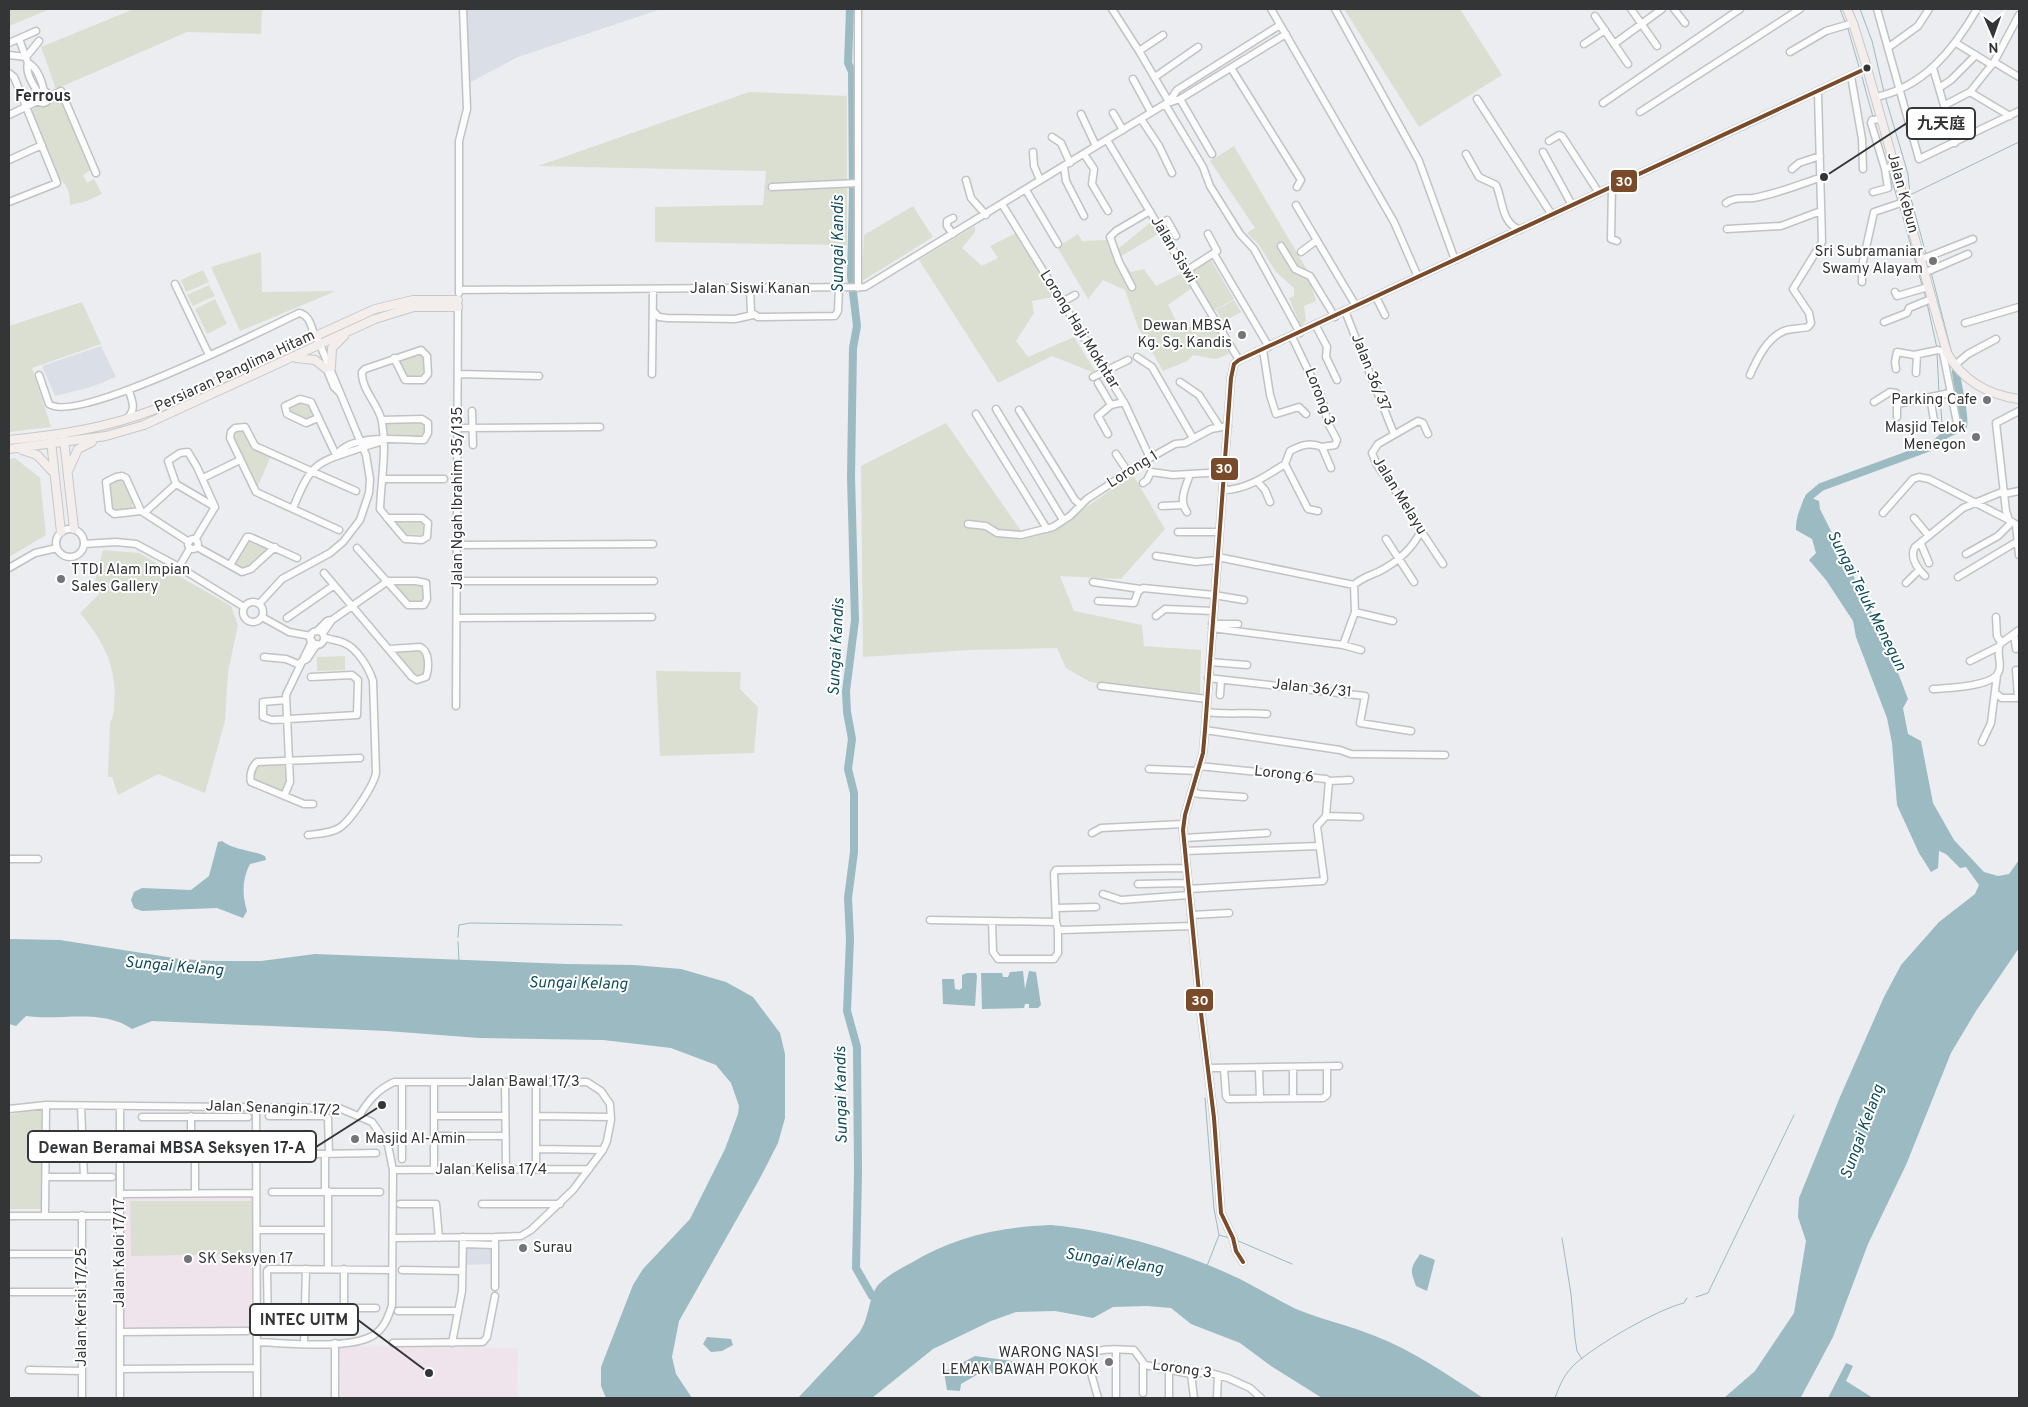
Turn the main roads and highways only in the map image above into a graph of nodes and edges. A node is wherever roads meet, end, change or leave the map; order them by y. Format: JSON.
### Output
{"nodes":[{"id":1,"x":1847,"y":9,"type":"edge"},
{"id":2,"x":351,"y":330,"type":"junction"},
{"id":3,"x":286,"y":360,"type":"junction"},
{"id":4,"x":2019,"y":400,"type":"edge"},
{"id":5,"x":106,"y":436,"type":"junction"},
{"id":6,"x":64,"y":439,"type":"junction"},
{"id":7,"x":9,"y":440,"type":"edge"},
{"id":8,"x":51,"y":440,"type":"junction"},
{"id":9,"x":11,"y":449,"type":"edge"},
{"id":10,"x":68,"y":474,"type":"junction"},
{"id":11,"x":55,"y":475,"type":"junction"},
{"id":12,"x":74,"y":529,"type":"road end"},
{"id":13,"x":61,"y":532,"type":"road end"}],
"edges":[{"from":1,"to":4,"type":"main road","name":"Jalan Kebun"},
{"from":2,"to":3,"type":"main road","name":"Persiaran Panglima Hitam"},
{"from":2,"to":3,"type":"main road"},
{"from":2,"to":6,"type":"main road","name":"Persiaran Panglima Hitam"},
{"from":3,"to":5,"type":"main road","name":"Persiaran Panglima Hitam"},
{"from":5,"to":6,"type":"main road","name":"Persiaran Panglima Hitam"},
{"from":5,"to":10,"type":"main road"},
{"from":6,"to":8,"type":"main road","name":"Persiaran Panglima Hitam"},
{"from":6,"to":10,"type":"main road"},
{"from":7,"to":8,"type":"main road","name":"Persiaran Panglima Hitam"},
{"from":8,"to":9,"type":"main road","name":"Persiaran Panglima Hitam"},
{"from":8,"to":11,"type":"main road"},
{"from":9,"to":11,"type":"main road"},
{"from":10,"to":12,"type":"main road"},
{"from":11,"to":13,"type":"main road"}]}
